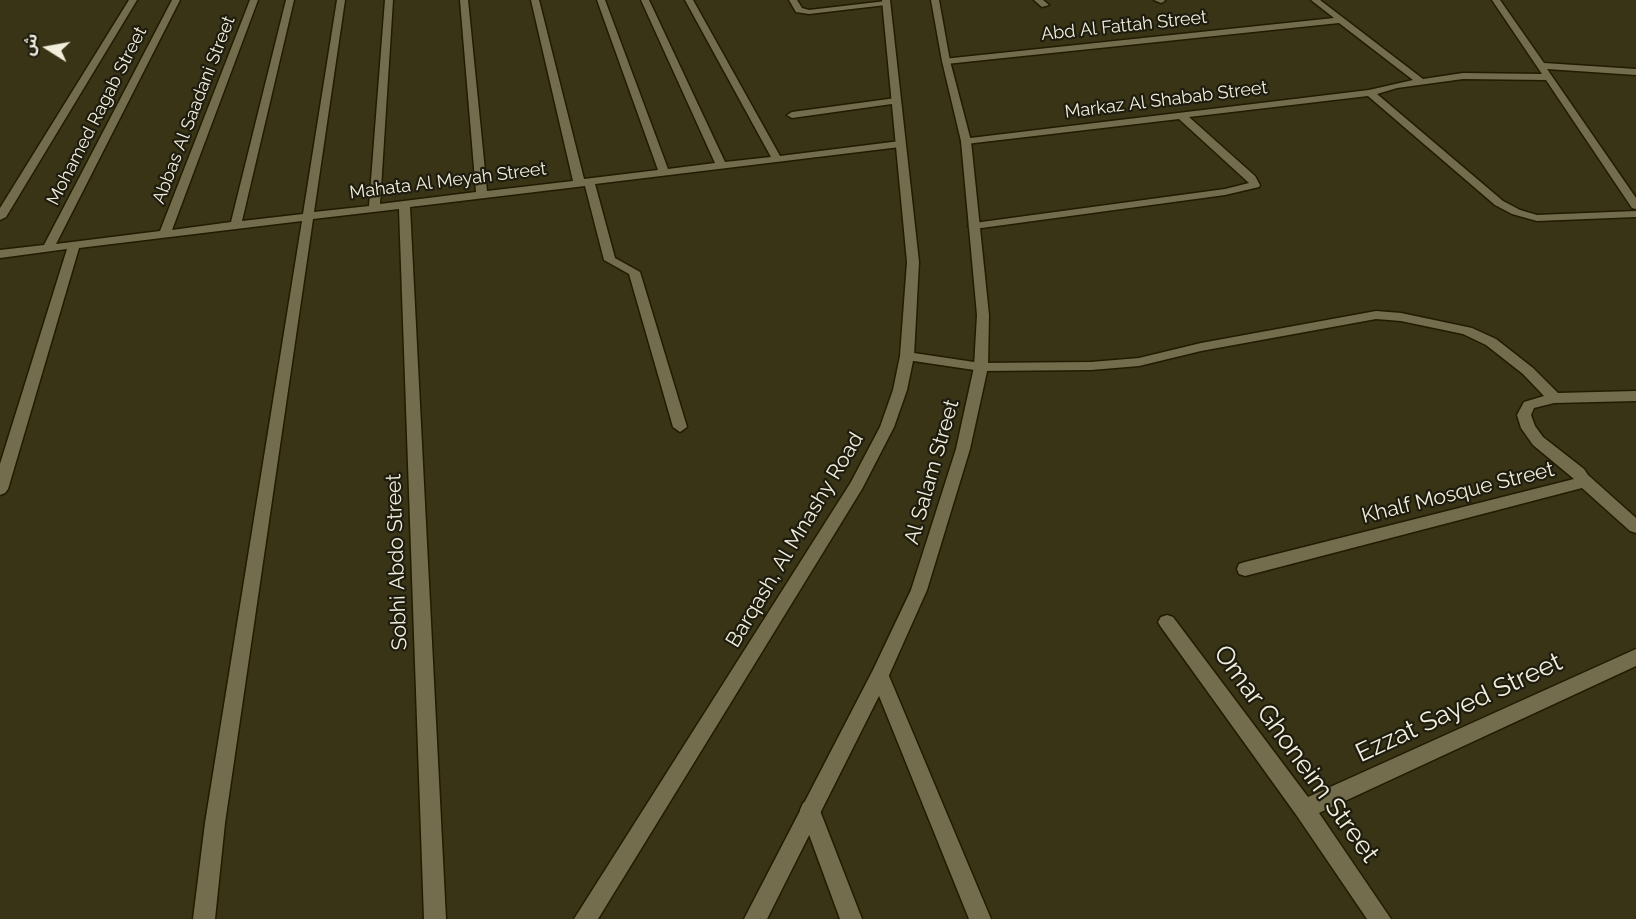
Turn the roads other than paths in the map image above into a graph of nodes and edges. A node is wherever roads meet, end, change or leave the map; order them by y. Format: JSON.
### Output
{"nodes":[{"id":1,"x":133,"y":0,"type":"edge"},
{"id":2,"x":176,"y":0,"type":"edge"},
{"id":3,"x":254,"y":0,"type":"edge"},
{"id":4,"x":290,"y":0,"type":"edge"},
{"id":5,"x":341,"y":0,"type":"edge"},
{"id":6,"x":389,"y":0,"type":"edge"},
{"id":7,"x":464,"y":0,"type":"edge"},
{"id":8,"x":535,"y":0,"type":"edge"},
{"id":9,"x":601,"y":0,"type":"edge"},
{"id":10,"x":645,"y":0,"type":"edge"},
{"id":11,"x":689,"y":0,"type":"edge"},
{"id":12,"x":793,"y":0,"type":"edge"},
{"id":13,"x":935,"y":0,"type":"edge"},
{"id":14,"x":1316,"y":0,"type":"edge"},
{"id":15,"x":1496,"y":0,"type":"edge"},
{"id":16,"x":886,"y":1,"type":"edge"},
{"id":17,"x":1341,"y":20,"type":"junction"},
{"id":18,"x":946,"y":61,"type":"junction"},
{"id":19,"x":1541,"y":66,"type":"junction"},
{"id":20,"x":1636,"y":72,"type":"edge"},
{"id":21,"x":1548,"y":77,"type":"junction"},
{"id":22,"x":1420,"y":81,"type":"junction"},
{"id":23,"x":1370,"y":93,"type":"junction"},
{"id":24,"x":896,"y":101,"type":"junction"},
{"id":25,"x":1180,"y":114,"type":"junction"},
{"id":26,"x":792,"y":115,"type":"dead end"},
{"id":27,"x":966,"y":141,"type":"junction"},
{"id":28,"x":900,"y":144,"type":"junction"},
{"id":29,"x":777,"y":159,"type":"junction"},
{"id":30,"x":721,"y":165,"type":"junction"},
{"id":31,"x":664,"y":172,"type":"junction"},
{"id":32,"x":584,"y":182,"type":"junction"},
{"id":33,"x":482,"y":193,"type":"junction"},
{"id":34,"x":1634,"y":200,"type":"edge"},
{"id":35,"x":404,"y":204,"type":"junction"},
{"id":36,"x":374,"y":207,"type":"junction"},
{"id":37,"x":1636,"y":214,"type":"edge"},
{"id":38,"x":306,"y":215,"type":"junction"},
{"id":39,"x":0,"y":217,"type":"edge"},
{"id":40,"x":236,"y":224,"type":"junction"},
{"id":41,"x":974,"y":226,"type":"junction"},
{"id":42,"x":165,"y":232,"type":"junction"},
{"id":43,"x":74,"y":245,"type":"junction"},
{"id":44,"x":48,"y":248,"type":"junction"},
{"id":45,"x":0,"y":254,"type":"edge"},
{"id":46,"x":907,"y":356,"type":"junction"},
{"id":47,"x":981,"y":367,"type":"junction"},
{"id":48,"x":1636,"y":396,"type":"edge"},
{"id":49,"x":1554,"y":398,"type":"junction"},
{"id":50,"x":680,"y":427,"type":"dead end"},
{"id":51,"x":1582,"y":479,"type":"junction"},
{"id":52,"x":0,"y":489,"type":"edge"},
{"id":53,"x":1636,"y":527,"type":"edge"},
{"id":54,"x":1245,"y":569,"type":"dead end"},
{"id":55,"x":1167,"y":622,"type":"dead end"},
{"id":56,"x":1636,"y":657,"type":"edge"},
{"id":57,"x":880,"y":676,"type":"junction"},
{"id":58,"x":1304,"y":809,"type":"junction"},
{"id":59,"x":810,"y":810,"type":"junction"},
{"id":60,"x":204,"y":919,"type":"edge"},
{"id":61,"x":435,"y":919,"type":"edge"},
{"id":62,"x":585,"y":919,"type":"edge"},
{"id":63,"x":755,"y":919,"type":"edge"},
{"id":64,"x":851,"y":919,"type":"edge"},
{"id":65,"x":980,"y":919,"type":"edge"},
{"id":66,"x":1380,"y":919,"type":"edge"}],
"edges":[{"from":1,"to":39,"type":"street"},
{"from":2,"to":44,"type":"street","name":"Mohamed Ragab Street"},
{"from":3,"to":42,"type":"street","name":"Abbas Al Saadani Street"},
{"from":4,"to":40,"type":"street"},
{"from":5,"to":38,"type":"street"},
{"from":6,"to":36,"type":"street"},
{"from":7,"to":33,"type":"street"},
{"from":8,"to":32,"type":"street"},
{"from":9,"to":31,"type":"street"},
{"from":10,"to":30,"type":"street"},
{"from":11,"to":29,"type":"street"},
{"from":12,"to":16,"type":"street"},
{"from":13,"to":18,"type":"street","name":"Al Salam Street"},
{"from":14,"to":17,"type":"street"},
{"from":15,"to":19,"type":"street"},
{"from":16,"to":24,"type":"street","name":"Barqash, Al Mnashy Road"},
{"from":17,"to":18,"type":"street","name":"Abd Al Fattah Street"},
{"from":17,"to":22,"type":"street"},
{"from":18,"to":27,"type":"street","name":"Al Salam Street"},
{"from":19,"to":20,"type":"street"},
{"from":19,"to":21,"type":"street"},
{"from":21,"to":22,"type":"street","name":"Markaz Al Shabab Street"},
{"from":21,"to":34,"type":"street"},
{"from":22,"to":23,"type":"street","name":"Markaz Al Shabab Street"},
{"from":23,"to":25,"type":"street","name":"Markaz Al Shabab Street"},
{"from":23,"to":37,"type":"street"},
{"from":24,"to":26,"type":"street"},
{"from":24,"to":28,"type":"street","name":"Barqash, Al Mnashy Road"},
{"from":25,"to":27,"type":"street","name":"Markaz Al Shabab Street"},
{"from":25,"to":41,"type":"street"},
{"from":27,"to":41,"type":"street","name":"Al Salam Street"},
{"from":28,"to":29,"type":"street","name":"Mahata Al Meyah Street"},
{"from":28,"to":46,"type":"street","name":"Barqash, Al Mnashy Road"},
{"from":29,"to":30,"type":"street","name":"Mahata Al Meyah Street"},
{"from":30,"to":31,"type":"street","name":"Mahata Al Meyah Street"},
{"from":31,"to":32,"type":"street","name":"Mahata Al Meyah Street"},
{"from":32,"to":33,"type":"street","name":"Mahata Al Meyah Street"},
{"from":32,"to":50,"type":"street"},
{"from":33,"to":35,"type":"street","name":"Mahata Al Meyah Street"},
{"from":35,"to":36,"type":"street","name":"Mahata Al Meyah Street"},
{"from":35,"to":61,"type":"street","name":"Sobhi Abdo Street"},
{"from":36,"to":38,"type":"street","name":"Mahata Al Meyah Street"},
{"from":38,"to":40,"type":"street","name":"Mahata Al Meyah Street"},
{"from":38,"to":60,"type":"street"},
{"from":40,"to":42,"type":"street","name":"Mahata Al Meyah Street"},
{"from":41,"to":47,"type":"street","name":"Al Salam Street"},
{"from":42,"to":43,"type":"street","name":"Mahata Al Meyah Street"},
{"from":43,"to":44,"type":"street","name":"Mahata Al Meyah Street"},
{"from":43,"to":52,"type":"street"},
{"from":44,"to":45,"type":"street","name":"Mahata Al Meyah Street"},
{"from":46,"to":47,"type":"street"},
{"from":46,"to":62,"type":"street","name":"Barqash, Al Mnashy Road"},
{"from":47,"to":49,"type":"street"},
{"from":47,"to":57,"type":"street","name":"Al Salam Street"},
{"from":48,"to":49,"type":"street","name":"Khalf Mosque Street"},
{"from":49,"to":51,"type":"street","name":"Khalf Mosque Street"},
{"from":51,"to":53,"type":"street"},
{"from":51,"to":54,"type":"street","name":"Khalf Mosque Street"},
{"from":55,"to":58,"type":"street","name":"Omar Ghoneim Street"},
{"from":56,"to":58,"type":"street","name":"Ezzat Sayed Street"},
{"from":57,"to":59,"type":"street","name":"Al Salam Street"},
{"from":57,"to":65,"type":"street"},
{"from":58,"to":66,"type":"street","name":"Omar Ghoneim Street"},
{"from":59,"to":63,"type":"street","name":"Al Salam Street"},
{"from":59,"to":64,"type":"street"}]}
